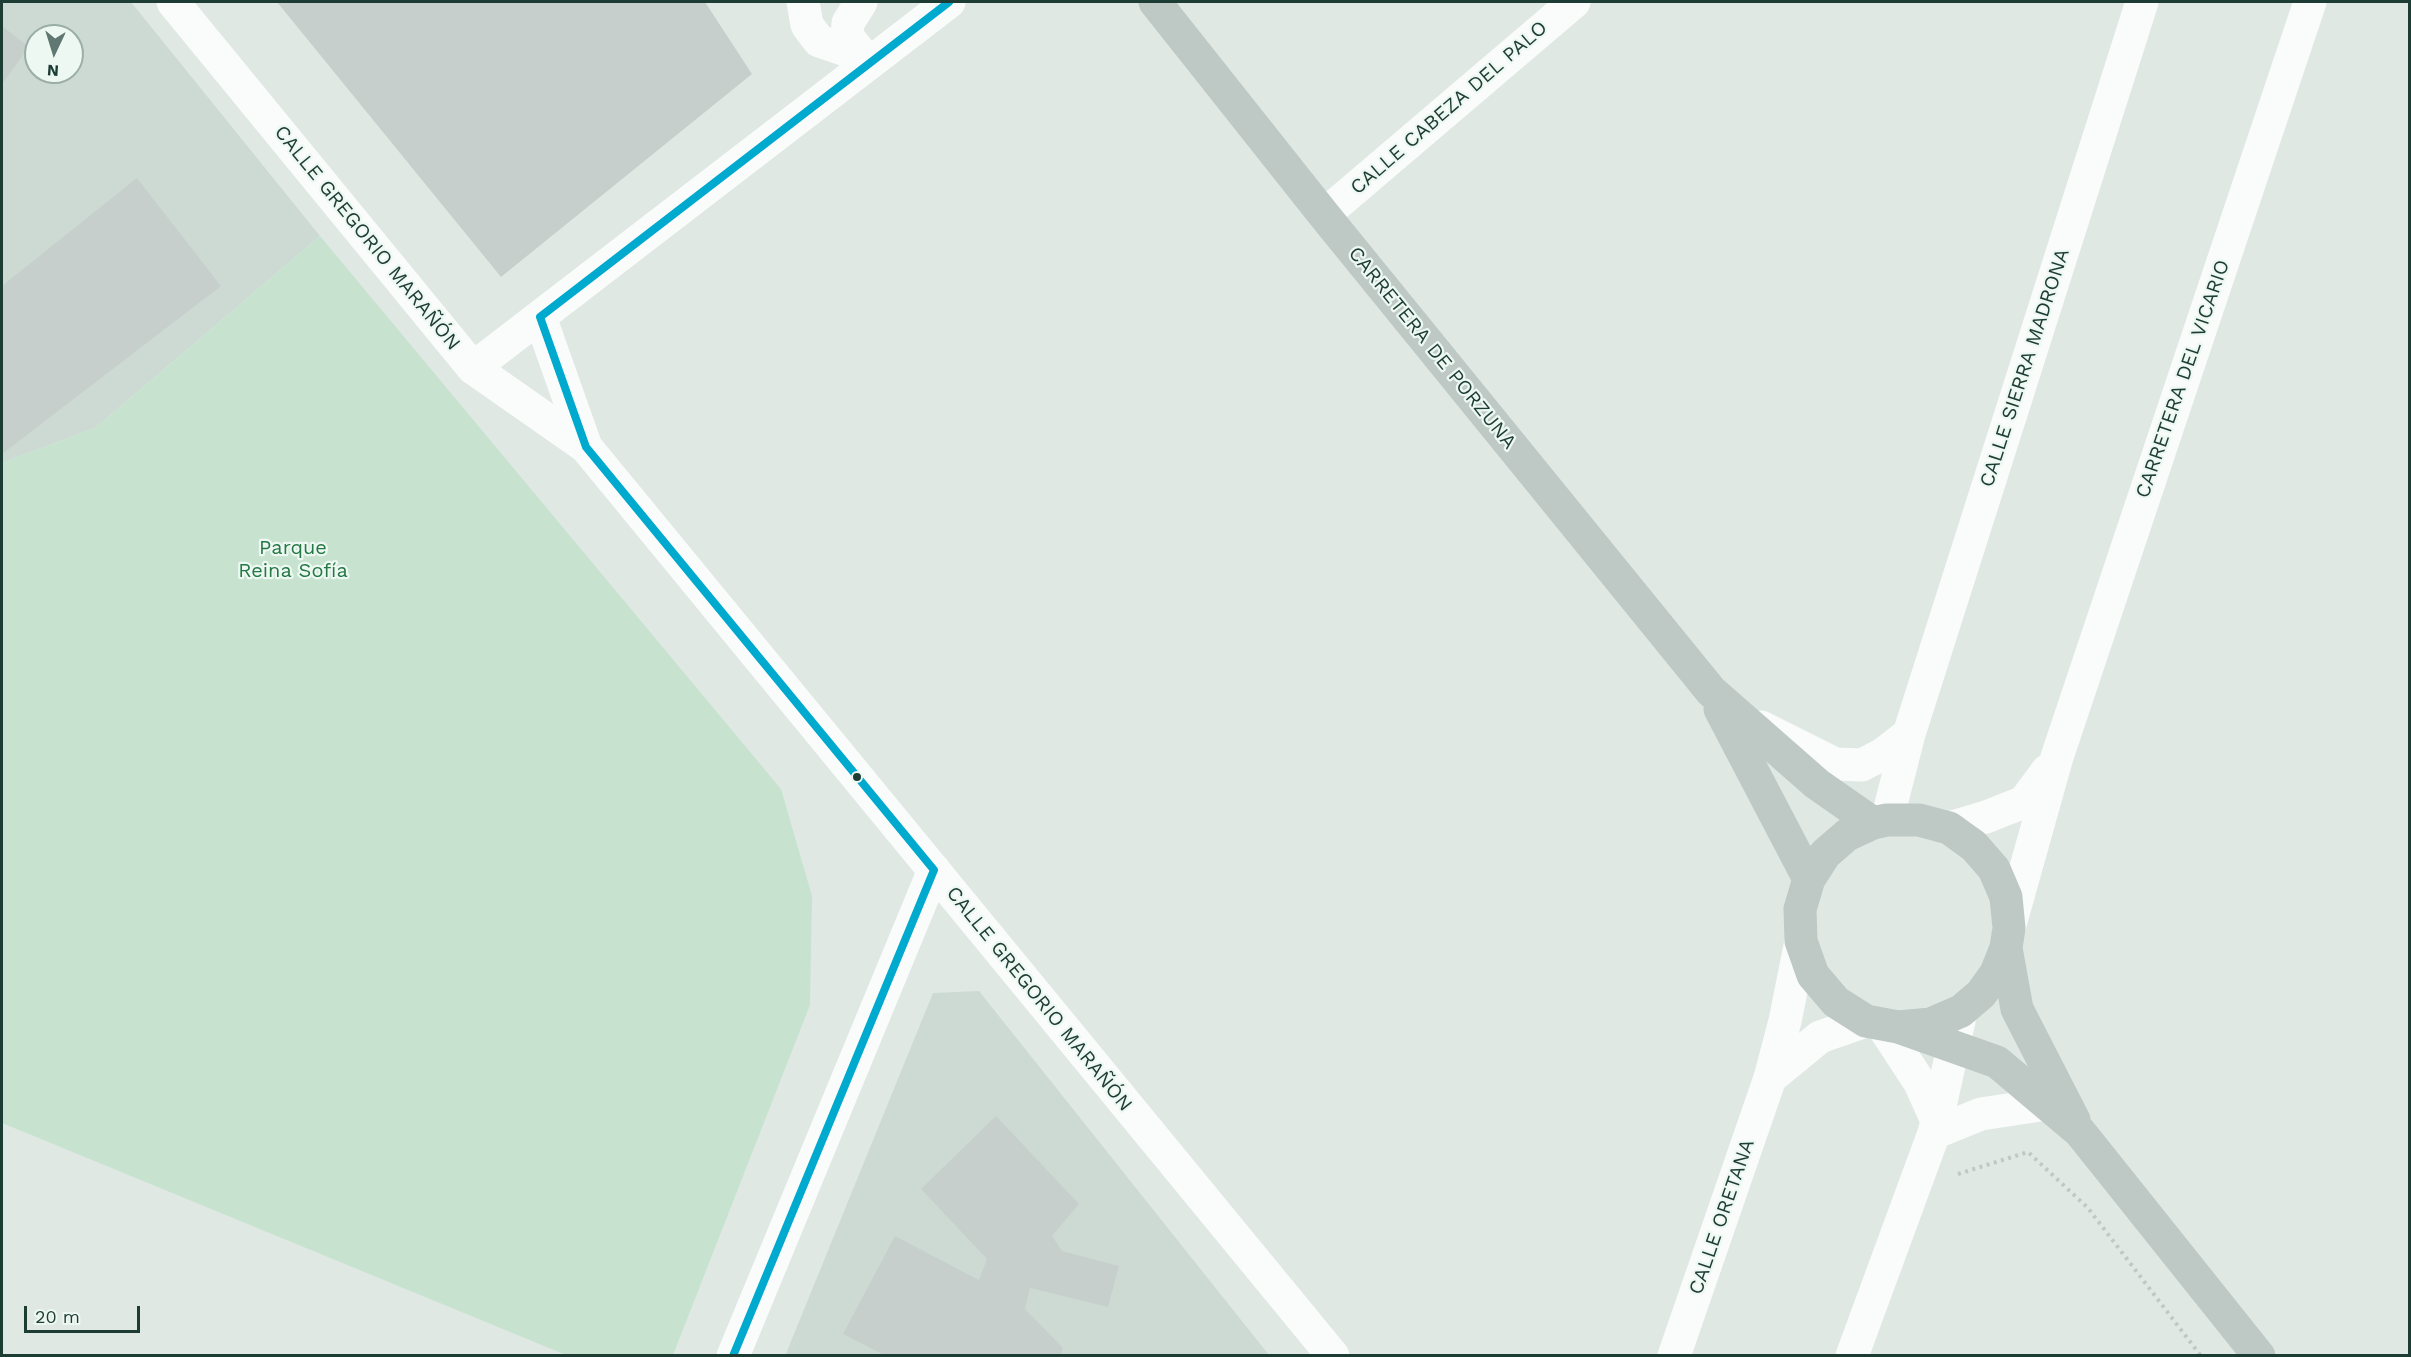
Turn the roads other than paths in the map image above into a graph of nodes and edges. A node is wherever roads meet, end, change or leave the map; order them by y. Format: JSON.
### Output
{"nodes":[{"id":1,"x":173,"y":2,"type":"edge"},
{"id":2,"x":803,"y":2,"type":"edge"},
{"id":3,"x":861,"y":2,"type":"edge"},
{"id":4,"x":949,"y":2,"type":"edge"},
{"id":5,"x":1155,"y":2,"type":"edge"},
{"id":6,"x":1574,"y":2,"type":"edge"},
{"id":7,"x":2142,"y":2,"type":"edge"},
{"id":8,"x":2310,"y":2,"type":"edge"},
{"id":9,"x":869,"y":57,"type":"junction"},
{"id":10,"x":1324,"y":215,"type":"junction"},
{"id":11,"x":540,"y":317,"type":"junction"},
{"id":12,"x":473,"y":368,"type":"junction"},
{"id":13,"x":586,"y":447,"type":"junction"},
{"id":14,"x":1711,"y":691,"type":"junction"},
{"id":15,"x":1738,"y":715,"type":"junction"},
{"id":16,"x":1909,"y":734,"type":"junction"},
{"id":17,"x":2056,"y":757,"type":"junction"},
{"id":18,"x":1880,"y":822,"type":"junction"},
{"id":19,"x":1949,"y":828,"type":"junction"},
{"id":20,"x":934,"y":870,"type":"junction"},
{"id":21,"x":1809,"y":879,"type":"junction"},
{"id":22,"x":2007,"y":938,"type":"junction"},
{"id":23,"x":1801,"y":941,"type":"junction"},
{"id":24,"x":1961,"y":1011,"type":"junction"},
{"id":25,"x":1882,"y":1024,"type":"junction"},
{"id":26,"x":1953,"y":1047,"type":"junction"},
{"id":27,"x":1770,"y":1078,"type":"junction"},
{"id":28,"x":2047,"y":1104,"type":"junction"},
{"id":29,"x":1936,"y":1127,"type":"junction"},
{"id":30,"x":2080,"y":1132,"type":"junction"},
{"id":31,"x":733,"y":1356,"type":"edge"},
{"id":32,"x":1333,"y":1356,"type":"edge"},
{"id":33,"x":1674,"y":1356,"type":"edge"},
{"id":34,"x":1852,"y":1356,"type":"edge"},
{"id":35,"x":2259,"y":1356,"type":"edge"}],
"edges":[{"from":1,"to":12,"type":"street","name":"CALLE GREGORIO MARAÑÓN"},
{"from":2,"to":9,"type":"street"},
{"from":3,"to":9,"type":"street"},
{"from":4,"to":9,"type":"street"},
{"from":5,"to":10,"type":"main road","name":"CARRETERA DE PORZUNA"},
{"from":6,"to":10,"type":"street","name":"CALLE CABEZA DEL PALO"},
{"from":7,"to":16,"type":"street","name":"CALLE SIERRA MADRONA"},
{"from":8,"to":17,"type":"street","name":"CARRETERA DEL VICARIO"},
{"from":9,"to":11,"type":"street"},
{"from":10,"to":14,"type":"main road","name":"CARRETERA DE PORZUNA"},
{"from":11,"to":12,"type":"street"},
{"from":11,"to":13,"type":"street","name":"CALLE GREGORIO MARAÑÓN"},
{"from":12,"to":13,"type":"street","name":"CALLE GREGORIO MARAÑÓN"},
{"from":13,"to":20,"type":"street","name":"CALLE GREGORIO MARAÑÓN"},
{"from":14,"to":15,"type":"main road","name":"CARRETERA DE PORZUNA"},
{"from":14,"to":21,"type":"main road","name":"CARRETERA DE PORZUNA"},
{"from":15,"to":16,"type":"street"},
{"from":15,"to":18,"type":"main road","name":"CARRETERA DE PORZUNA"},
{"from":16,"to":18,"type":"street","name":"CALLE SIERRA MADRONA"},
{"from":17,"to":19,"type":"street","name":"CARRETERA DEL VICARIO"},
{"from":17,"to":22,"type":"street","name":"CARRETERA DEL VICARIO"},
{"from":18,"to":19,"type":"main road"},
{"from":18,"to":21,"type":"main road"},
{"from":19,"to":22,"type":"main road"},
{"from":20,"to":31,"type":"street"},
{"from":20,"to":32,"type":"street","name":"CALLE GREGORIO MARAÑÓN"},
{"from":21,"to":23,"type":"main road"},
{"from":22,"to":24,"type":"main road"},
{"from":22,"to":30,"type":"main road"},
{"from":23,"to":25,"type":"main road"},
{"from":23,"to":27,"type":"street","name":"CALLE ORETANA"},
{"from":24,"to":25,"type":"main road"},
{"from":24,"to":26,"type":"street"},
{"from":25,"to":26,"type":"main road"},
{"from":25,"to":27,"type":"street"},
{"from":25,"to":29,"type":"street"},
{"from":26,"to":28,"type":"main road"},
{"from":26,"to":29,"type":"street"},
{"from":27,"to":33,"type":"street","name":"CALLE ORETANA"},
{"from":28,"to":29,"type":"street"},
{"from":28,"to":30,"type":"main road"},
{"from":29,"to":34,"type":"street"},
{"from":30,"to":35,"type":"main road"}]}
